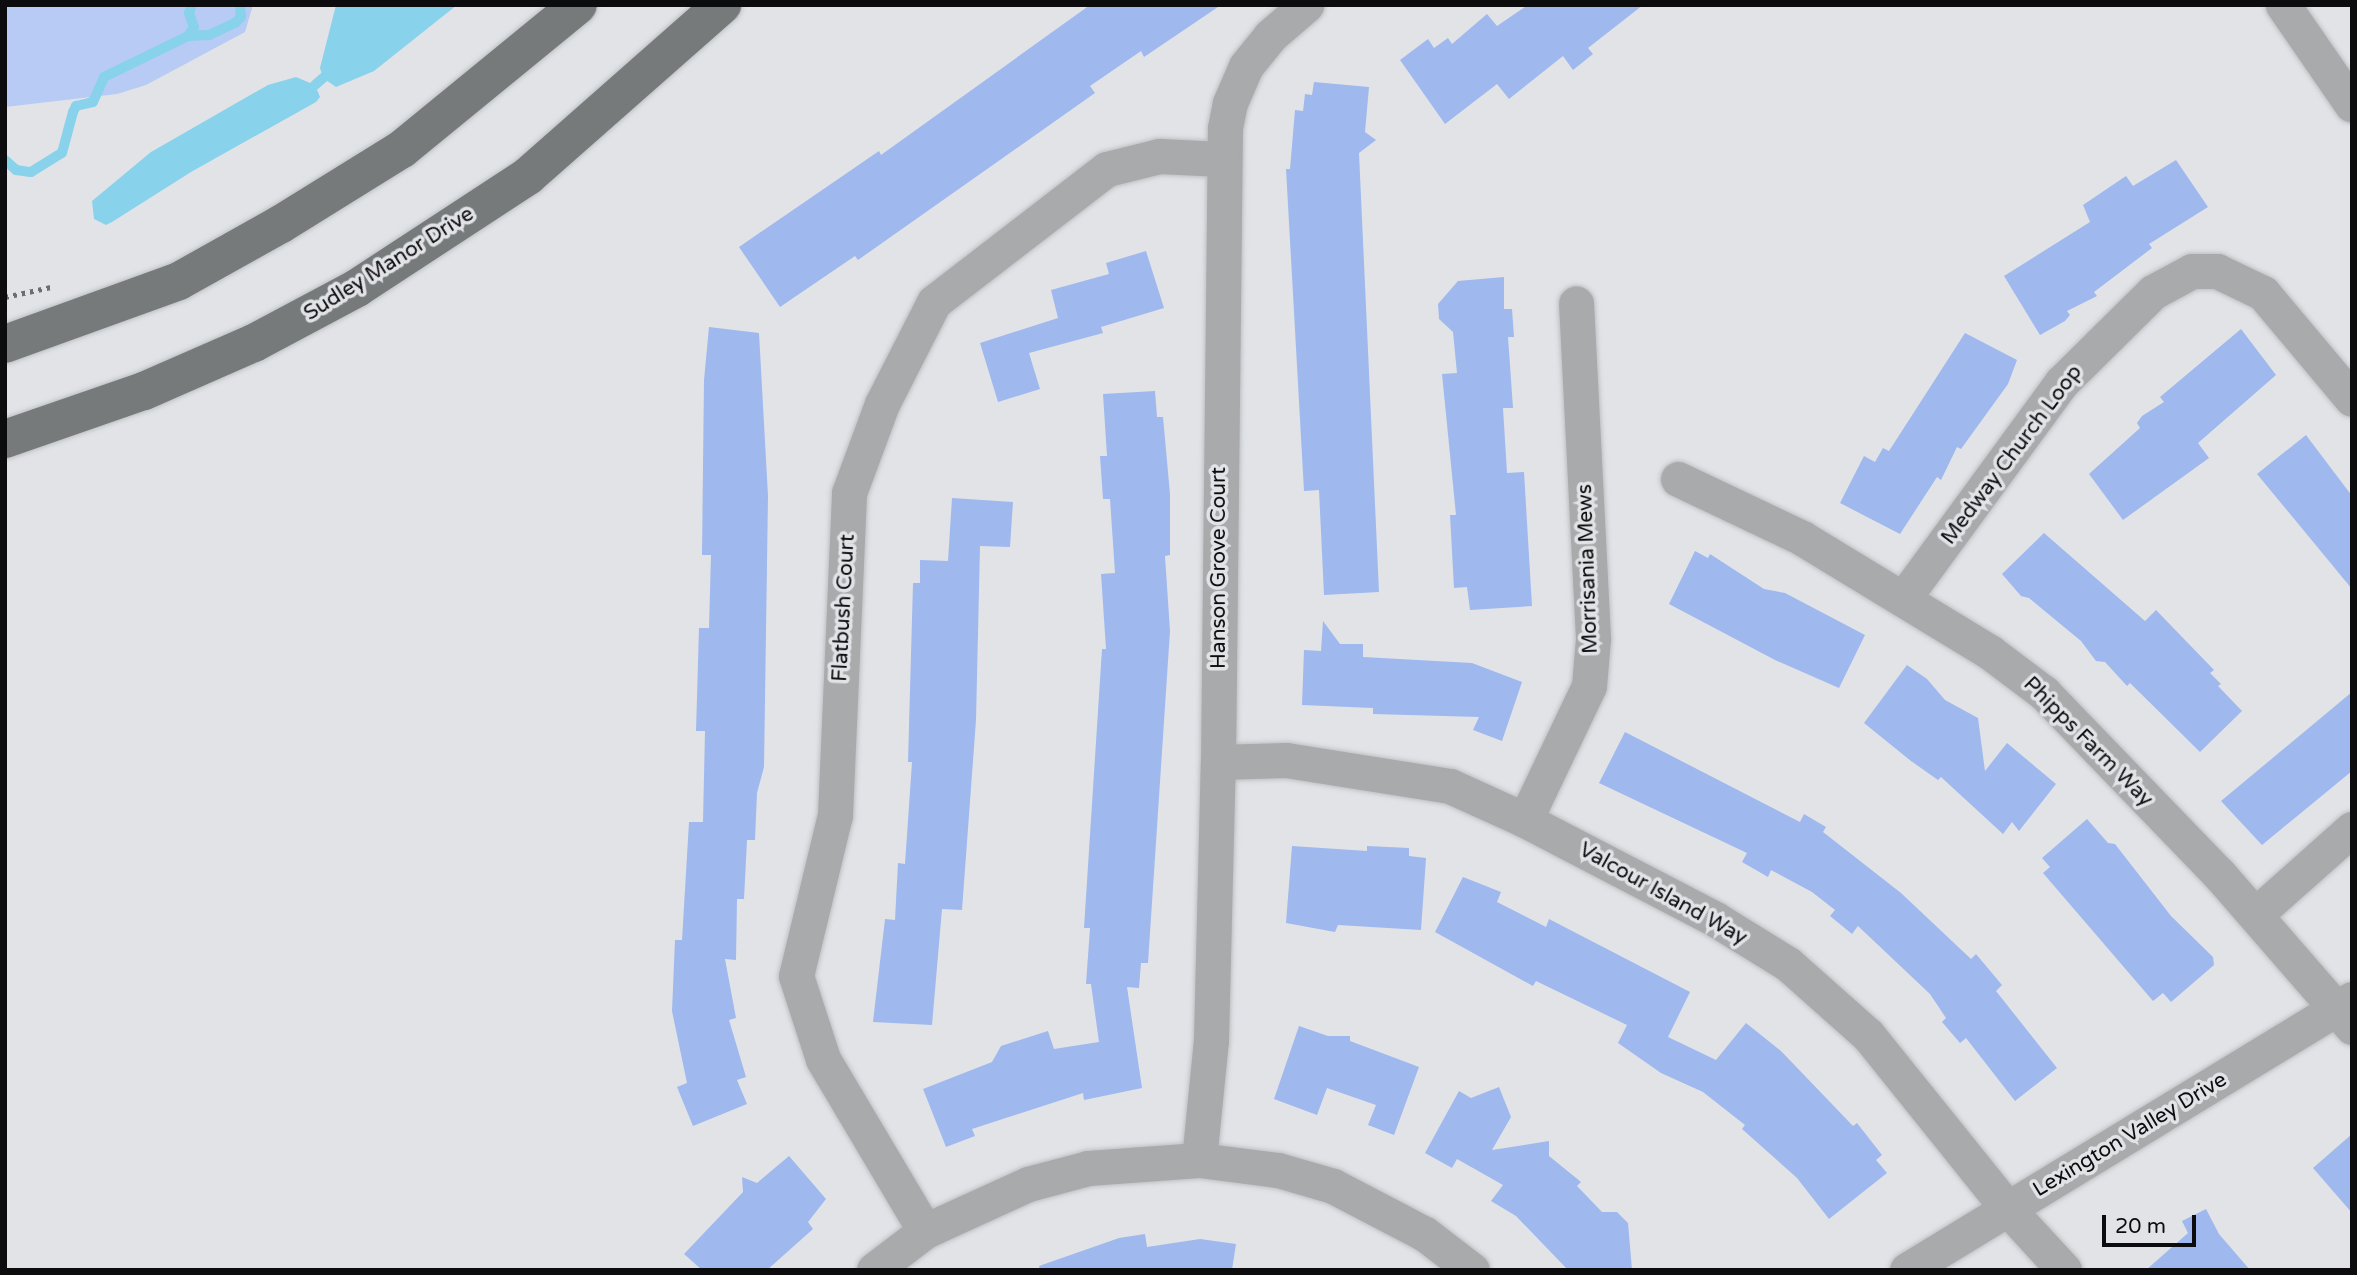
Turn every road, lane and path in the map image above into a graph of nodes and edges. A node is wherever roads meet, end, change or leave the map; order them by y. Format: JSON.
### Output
{"nodes":[{"id":1,"x":578,"y":5,"type":"edge"},
{"id":2,"x":722,"y":5,"type":"edge"},
{"id":3,"x":1306,"y":5,"type":"edge"},
{"id":4,"x":2283,"y":5,"type":"edge"},
{"id":5,"x":2352,"y":105,"type":"edge"},
{"id":6,"x":1222,"y":159,"type":"junction"},
{"id":7,"x":55,"y":286,"type":"dead end"},
{"id":8,"x":5,"y":297,"type":"edge"},
{"id":9,"x":1576,"y":303,"type":"dead end"},
{"id":10,"x":5,"y":344,"type":"edge"},
{"id":11,"x":2352,"y":399,"type":"edge"},
{"id":12,"x":5,"y":439,"type":"edge"},
{"id":13,"x":1678,"y":479,"type":"dead end"},
{"id":14,"x":1903,"y":599,"type":"junction"},
{"id":15,"x":1218,"y":762,"type":"junction"},
{"id":16,"x":1525,"y":820,"type":"junction"},
{"id":17,"x":2352,"y":830,"type":"edge"},
{"id":18,"x":2255,"y":915,"type":"junction"},
{"id":19,"x":2347,"y":1012,"type":"edge"},
{"id":20,"x":1199,"y":1160,"type":"junction"},
{"id":21,"x":2008,"y":1209,"type":"junction"},
{"id":22,"x":925,"y":1231,"type":"junction"},
{"id":23,"x":874,"y":1270,"type":"edge"},
{"id":24,"x":1472,"y":1270,"type":"edge"},
{"id":25,"x":1907,"y":1270,"type":"edge"},
{"id":26,"x":2064,"y":1270,"type":"edge"}],
"edges":[{"from":1,"to":10,"type":"main road"},
{"from":2,"to":12,"type":"main road","name":"Sudley Manor Drive"},
{"from":3,"to":6,"type":"street","name":"Hanson Grove Court"},
{"from":4,"to":5,"type":"street"},
{"from":6,"to":15,"type":"street","name":"Hanson Grove Court"},
{"from":6,"to":22,"type":"street","name":"Flatbush Court"},
{"from":7,"to":8,"type":"path"},
{"from":9,"to":16,"type":"street","name":"Morrisania Mews"},
{"from":11,"to":14,"type":"street","name":"Medway Church Loop"},
{"from":13,"to":14,"type":"street","name":"Phipps Farm Way"},
{"from":14,"to":18,"type":"street","name":"Phipps Farm Way"},
{"from":15,"to":16,"type":"street","name":"Valcour Island Way"},
{"from":15,"to":20,"type":"street","name":"Hanson Grove Court"},
{"from":16,"to":21,"type":"street","name":"Valcour Island Way"},
{"from":17,"to":18,"type":"street"},
{"from":18,"to":19,"type":"street","name":"Phipps Farm Way"},
{"from":19,"to":21,"type":"street","name":"Lexington Valley Drive"},
{"from":20,"to":22,"type":"street"},
{"from":20,"to":24,"type":"street"},
{"from":21,"to":25,"type":"street","name":"Lexington Valley Drive"},
{"from":21,"to":26,"type":"street","name":"Valcour Island Way"},
{"from":22,"to":23,"type":"street"}]}
